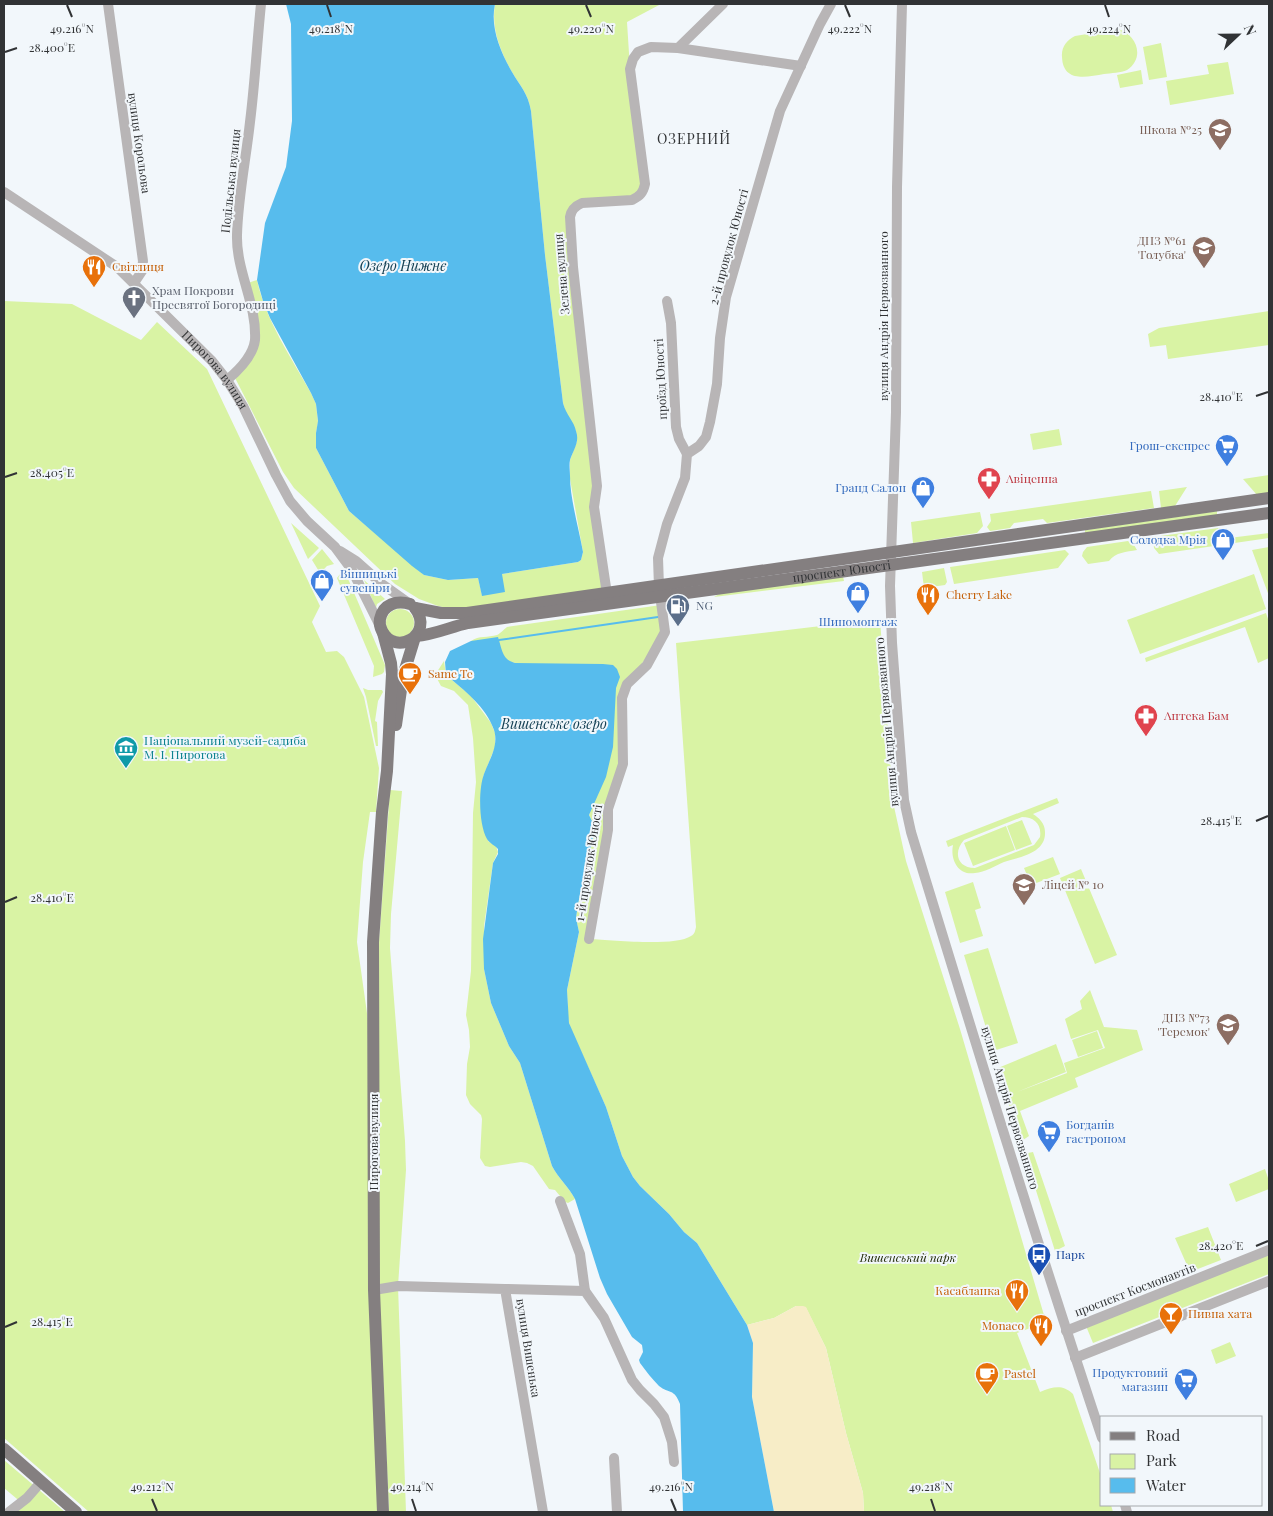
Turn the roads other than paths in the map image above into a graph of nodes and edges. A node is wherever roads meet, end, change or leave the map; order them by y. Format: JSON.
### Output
{"nodes":[{"id":1,"x":108,"y":4,"type":"edge"},
{"id":2,"x":261,"y":4,"type":"edge"},
{"id":3,"x":723,"y":4,"type":"edge"},
{"id":4,"x":831,"y":4,"type":"edge"},
{"id":5,"x":902,"y":4,"type":"edge"},
{"id":6,"x":678,"y":48,"type":"junction"},
{"id":7,"x":801,"y":66,"type":"junction"},
{"id":8,"x":4,"y":192,"type":"edge"},
{"id":9,"x":134,"y":283,"type":"junction"},
{"id":10,"x":667,"y":301,"type":"dead end"},
{"id":11,"x":227,"y":380,"type":"junction"},
{"id":12,"x":686,"y":454,"type":"junction"},
{"id":13,"x":1269,"y":498,"type":"edge"},
{"id":14,"x":1220,"y":505,"type":"junction"},
{"id":15,"x":1269,"y":513,"type":"edge"},
{"id":16,"x":1222,"y":520,"type":"junction"},
{"id":17,"x":1081,"y":525,"type":"junction"},
{"id":18,"x":1082,"y":539,"type":"junction"},
{"id":19,"x":335,"y":547,"type":"junction"},
{"id":20,"x":891,"y":559,"type":"junction"},
{"id":21,"x":659,"y":591,"type":"junction"},
{"id":22,"x":607,"y":594,"type":"junction"},
{"id":23,"x":413,"y":606,"type":"junction"},
{"id":24,"x":381,"y":629,"type":"junction"},
{"id":25,"x":431,"y":634,"type":"junction"},
{"id":26,"x":415,"y":636,"type":"junction"},
{"id":27,"x":405,"y":668,"type":"junction"},
{"id":28,"x":386,"y":771,"type":"junction"},
{"id":29,"x":589,"y":939,"type":"dead end"},
{"id":30,"x":560,"y":1202,"type":"dead end"},
{"id":31,"x":1269,"y":1250,"type":"edge"},
{"id":32,"x":1269,"y":1281,"type":"edge"},
{"id":33,"x":505,"y":1289,"type":"junction"},
{"id":34,"x":374,"y":1290,"type":"junction"},
{"id":35,"x":585,"y":1291,"type":"junction"},
{"id":36,"x":1066,"y":1331,"type":"junction"},
{"id":37,"x":1075,"y":1358,"type":"junction"},
{"id":38,"x":1100,"y":1432,"type":"edge"},
{"id":39,"x":4,"y":1450,"type":"edge"},
{"id":40,"x":614,"y":1458,"type":"dead end"},
{"id":41,"x":674,"y":1462,"type":"dead end"},
{"id":42,"x":41,"y":1482,"type":"junction"},
{"id":43,"x":9,"y":1512,"type":"edge"},
{"id":44,"x":76,"y":1512,"type":"edge"},
{"id":45,"x":383,"y":1512,"type":"edge"},
{"id":46,"x":543,"y":1512,"type":"edge"},
{"id":47,"x":617,"y":1512,"type":"edge"}],
"edges":[{"from":1,"to":9,"type":"street","name":"вулиця Корольова"},
{"from":2,"to":11,"type":"street","name":"Подільська вулиця"},
{"from":3,"to":6,"type":"street"},
{"from":4,"to":7,"type":"street","name":"2-й провулок Юності"},
{"from":5,"to":20,"type":"street","name":"вулиця Андрія Первозванного"},
{"from":6,"to":7,"type":"street","name":"Зелена вулиця"},
{"from":6,"to":22,"type":"street","name":"Зелена вулиця"},
{"from":7,"to":12,"type":"street","name":"2-й провулок Юності"},
{"from":8,"to":9,"type":"street","name":"Пирогова вулиця"},
{"from":9,"to":11,"type":"street","name":"Пирогова вулиця"},
{"from":10,"to":12,"type":"street","name":"проїзд Юності"},
{"from":11,"to":19,"type":"street","name":"Пирогова вулиця"},
{"from":12,"to":21,"type":"street"},
{"from":13,"to":14,"type":"main road","name":"проспект Юності"},
{"from":14,"to":16,"type":"main road"},
{"from":14,"to":17,"type":"main road","name":"проспект Юності"},
{"from":15,"to":16,"type":"main road","name":"проспект Юності"},
{"from":16,"to":18,"type":"main road","name":"проспект Юності"},
{"from":17,"to":18,"type":"main road"},
{"from":17,"to":20,"type":"main road","name":"проспект Юності"},
{"from":18,"to":20,"type":"main road","name":"проспект Юності"},
{"from":19,"to":23,"type":"street","name":"Пирогова вулиця"},
{"from":19,"to":24,"type":"street","name":"Пирогова вулиця"},
{"from":20,"to":21,"type":"main road","name":"проспект Юності"},
{"from":20,"to":36,"type":"street","name":"вулиця Андрія Первозванного"},
{"from":21,"to":22,"type":"main road","name":"проспект Юності"},
{"from":21,"to":25,"type":"main road","name":"проспект Юності"},
{"from":21,"to":29,"type":"street","name":"1-й провулок Юності"},
{"from":22,"to":23,"type":"main road","name":"проспект Юності"},
{"from":23,"to":24,"type":"main road"},
{"from":23,"to":26,"type":"main road"},
{"from":24,"to":26,"type":"main road"},
{"from":24,"to":28,"type":"main road","name":"Пирогова вулиця"},
{"from":25,"to":26,"type":"main road","name":"проспект Юності"},
{"from":25,"to":27,"type":"main road"},
{"from":26,"to":27,"type":"main road","name":"Пирогова вулиця"},
{"from":27,"to":28,"type":"main road","name":"Пирогова вулиця"},
{"from":28,"to":34,"type":"main road","name":"Пирогова вулиця"},
{"from":30,"to":35,"type":"street"},
{"from":31,"to":36,"type":"street","name":"проспект Космонавтів"},
{"from":32,"to":37,"type":"street"},
{"from":33,"to":34,"type":"street","name":"вулиця Вишенька"},
{"from":33,"to":35,"type":"street"},
{"from":33,"to":46,"type":"street","name":"вулиця Вишенька"},
{"from":34,"to":45,"type":"main road","name":"Пирогова вулиця"},
{"from":35,"to":41,"type":"street"},
{"from":36,"to":37,"type":"street","name":"вулиця Андрія Первозванного"},
{"from":37,"to":38,"type":"street","name":"вулиця Андрія Первозванного"},
{"from":39,"to":42,"type":"main road"},
{"from":40,"to":47,"type":"street"},
{"from":42,"to":43,"type":"street"},
{"from":42,"to":44,"type":"main road"}]}
